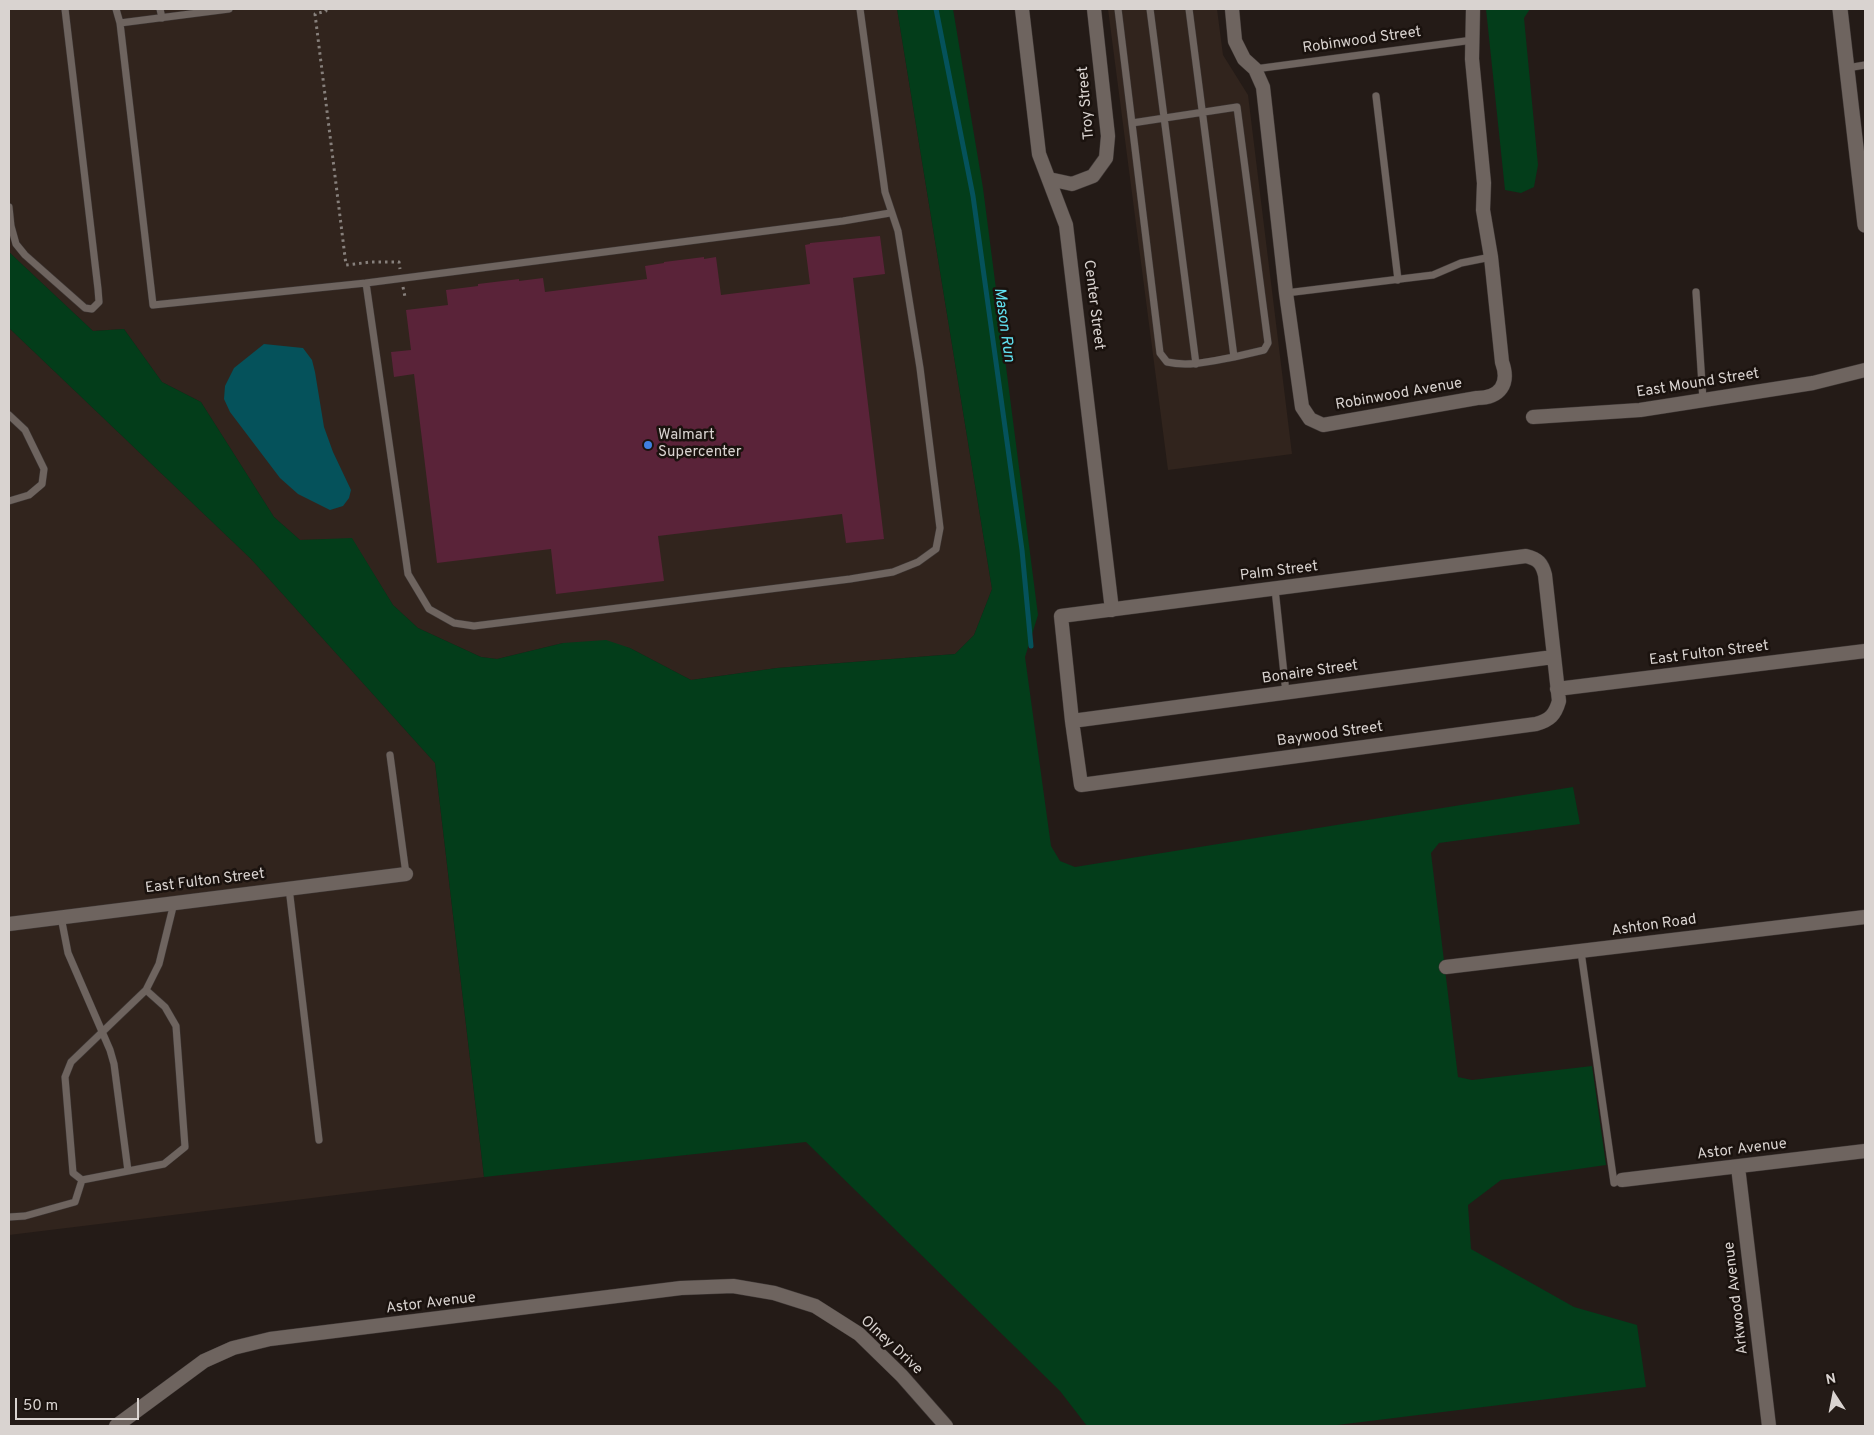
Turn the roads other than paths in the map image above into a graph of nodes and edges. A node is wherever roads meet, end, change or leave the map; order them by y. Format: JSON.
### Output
{"nodes":[{"id":1,"x":64,"y":9,"type":"edge"},
{"id":2,"x":116,"y":9,"type":"edge"},
{"id":3,"x":160,"y":9,"type":"edge"},
{"id":4,"x":229,"y":9,"type":"edge"},
{"id":5,"x":860,"y":9,"type":"edge"},
{"id":6,"x":1022,"y":9,"type":"edge"},
{"id":7,"x":1094,"y":9,"type":"edge"},
{"id":8,"x":1118,"y":9,"type":"edge"},
{"id":9,"x":1150,"y":9,"type":"edge"},
{"id":10,"x":1189,"y":9,"type":"edge"},
{"id":11,"x":1232,"y":9,"type":"edge"},
{"id":12,"x":1473,"y":9,"type":"edge"},
{"id":13,"x":1840,"y":9,"type":"edge"},
{"id":14,"x":214,"y":10,"type":"edge"},
{"id":15,"x":162,"y":18,"type":"junction"},
{"id":16,"x":120,"y":23,"type":"junction"},
{"id":17,"x":1473,"y":40,"type":"junction"},
{"id":18,"x":1865,"y":65,"type":"edge"},
{"id":19,"x":1847,"y":68,"type":"junction"},
{"id":20,"x":1255,"y":69,"type":"junction"},
{"id":21,"x":1376,"y":96,"type":"dead end"},
{"id":22,"x":1203,"y":112,"type":"junction"},
{"id":23,"x":1164,"y":118,"type":"junction"},
{"id":24,"x":1132,"y":123,"type":"junction"},
{"id":25,"x":1050,"y":179,"type":"junction"},
{"id":26,"x":1863,"y":191,"type":"edge"},
{"id":27,"x":9,"y":207,"type":"edge"},
{"id":28,"x":890,"y":212,"type":"junction"},
{"id":29,"x":1865,"y":225,"type":"edge"},
{"id":30,"x":1491,"y":257,"type":"junction"},
{"id":31,"x":1398,"y":280,"type":"junction"},
{"id":32,"x":366,"y":282,"type":"junction"},
{"id":33,"x":1696,"y":292,"type":"dead end"},
{"id":34,"x":1286,"y":293,"type":"junction"},
{"id":35,"x":1234,"y":357,"type":"junction"},
{"id":36,"x":1196,"y":364,"type":"junction"},
{"id":37,"x":1865,"y":370,"type":"edge"},
{"id":38,"x":1703,"y":400,"type":"junction"},
{"id":39,"x":9,"y":414,"type":"edge"},
{"id":40,"x":1533,"y":417,"type":"dead end"},
{"id":41,"x":9,"y":501,"type":"edge"},
{"id":42,"x":1274,"y":589,"type":"junction"},
{"id":43,"x":1112,"y":610,"type":"junction"},
{"id":44,"x":1865,"y":651,"type":"edge"},
{"id":45,"x":1553,"y":657,"type":"junction"},
{"id":46,"x":1557,"y":689,"type":"junction"},
{"id":47,"x":1286,"y":692,"type":"junction"},
{"id":48,"x":1072,"y":721,"type":"junction"},
{"id":49,"x":390,"y":755,"type":"dead end"},
{"id":50,"x":1081,"y":785,"type":"joint"},
{"id":51,"x":406,"y":874,"type":"joint"},
{"id":52,"x":289,"y":888,"type":"junction"},
{"id":53,"x":174,"y":903,"type":"junction"},
{"id":54,"x":61,"y":917,"type":"junction"},
{"id":55,"x":1865,"y":917,"type":"edge"},
{"id":56,"x":9,"y":924,"type":"edge"},
{"id":57,"x":1581,"y":952,"type":"junction"},
{"id":58,"x":1446,"y":967,"type":"dead end"},
{"id":59,"x":146,"y":990,"type":"junction"},
{"id":60,"x":103,"y":1033,"type":"junction"},
{"id":61,"x":318,"y":1140,"type":"dead end"},
{"id":62,"x":1865,"y":1151,"type":"edge"},
{"id":63,"x":1738,"y":1167,"type":"junction"},
{"id":64,"x":128,"y":1172,"type":"junction"},
{"id":65,"x":82,"y":1180,"type":"junction"},
{"id":66,"x":1618,"y":1182,"type":"joint"},
{"id":67,"x":9,"y":1217,"type":"edge"},
{"id":68,"x":774,"y":1293,"type":"joint"},
{"id":69,"x":116,"y":1426,"type":"edge"},
{"id":70,"x":946,"y":1426,"type":"edge"},
{"id":71,"x":1769,"y":1426,"type":"edge"}],
"edges":[{"from":1,"to":27,"type":"lane"},
{"from":2,"to":16,"type":"lane"},
{"from":3,"to":15,"type":"lane"},
{"from":4,"to":14,"type":"lane"},
{"from":5,"to":28,"type":"lane"},
{"from":6,"to":25,"type":"street","name":"Center Street"},
{"from":7,"to":25,"type":"street","name":"Troy Street"},
{"from":8,"to":24,"type":"lane"},
{"from":9,"to":23,"type":"lane"},
{"from":10,"to":22,"type":"lane"},
{"from":11,"to":20,"type":"street","name":"Robinwood Avenue"},
{"from":12,"to":17,"type":"street","name":"Robinwood Avenue"},
{"from":13,"to":19,"type":"street"},
{"from":14,"to":15,"type":"lane"},
{"from":15,"to":16,"type":"lane"},
{"from":16,"to":32,"type":"lane"},
{"from":17,"to":20,"type":"lane","name":"Robinwood Street"},
{"from":17,"to":30,"type":"street","name":"Robinwood Avenue"},
{"from":18,"to":19,"type":"lane"},
{"from":19,"to":26,"type":"street"},
{"from":20,"to":34,"type":"street","name":"Robinwood Avenue"},
{"from":21,"to":31,"type":"lane"},
{"from":22,"to":23,"type":"lane"},
{"from":22,"to":35,"type":"lane"},
{"from":22,"to":35,"type":"lane"},
{"from":23,"to":24,"type":"lane"},
{"from":23,"to":36,"type":"lane"},
{"from":24,"to":36,"type":"lane"},
{"from":25,"to":43,"type":"street","name":"Center Street"},
{"from":26,"to":29,"type":"street"},
{"from":28,"to":32,"type":"lane"},
{"from":28,"to":32,"type":"lane"},
{"from":30,"to":31,"type":"lane"},
{"from":30,"to":34,"type":"street","name":"Robinwood Avenue"},
{"from":31,"to":34,"type":"lane"},
{"from":33,"to":38,"type":"lane"},
{"from":35,"to":36,"type":"lane"},
{"from":37,"to":38,"type":"street","name":"East Mound Street"},
{"from":38,"to":40,"type":"street","name":"East Mound Street"},
{"from":39,"to":41,"type":"lane"},
{"from":42,"to":43,"type":"street","name":"Palm Street"},
{"from":42,"to":45,"type":"street","name":"Palm Street"},
{"from":42,"to":47,"type":"lane"},
{"from":43,"to":48,"type":"street","name":"Palm Street"},
{"from":44,"to":46,"type":"street","name":"East Fulton Street"},
{"from":45,"to":46,"type":"street","name":"Palm Street"},
{"from":45,"to":47,"type":"street","name":"Bonaire Street"},
{"from":46,"to":50,"type":"street","name":"Baywood Street"},
{"from":47,"to":48,"type":"street","name":"Bonaire Street"},
{"from":48,"to":50,"type":"street","name":"Palm Street"},
{"from":49,"to":51,"type":"lane"},
{"from":51,"to":52,"type":"street","name":"East Fulton Street"},
{"from":52,"to":53,"type":"street","name":"East Fulton Street"},
{"from":52,"to":61,"type":"lane"},
{"from":53,"to":54,"type":"street","name":"East Fulton Street"},
{"from":53,"to":59,"type":"lane"},
{"from":54,"to":56,"type":"street","name":"East Fulton Street"},
{"from":54,"to":60,"type":"lane"},
{"from":55,"to":57,"type":"street","name":"Ashton Road"},
{"from":57,"to":58,"type":"street","name":"Ashton Road"},
{"from":57,"to":66,"type":"lane"},
{"from":59,"to":60,"type":"lane"},
{"from":59,"to":64,"type":"lane"},
{"from":60,"to":64,"type":"lane"},
{"from":60,"to":65,"type":"lane"},
{"from":62,"to":63,"type":"street","name":"Astor Avenue"},
{"from":63,"to":66,"type":"street","name":"Astor Avenue"},
{"from":63,"to":71,"type":"street","name":"Arkwood Avenue"},
{"from":64,"to":65,"type":"lane"},
{"from":65,"to":67,"type":"lane"},
{"from":68,"to":69,"type":"street","name":"Astor Avenue"},
{"from":68,"to":70,"type":"street","name":"Olney Drive"}]}
